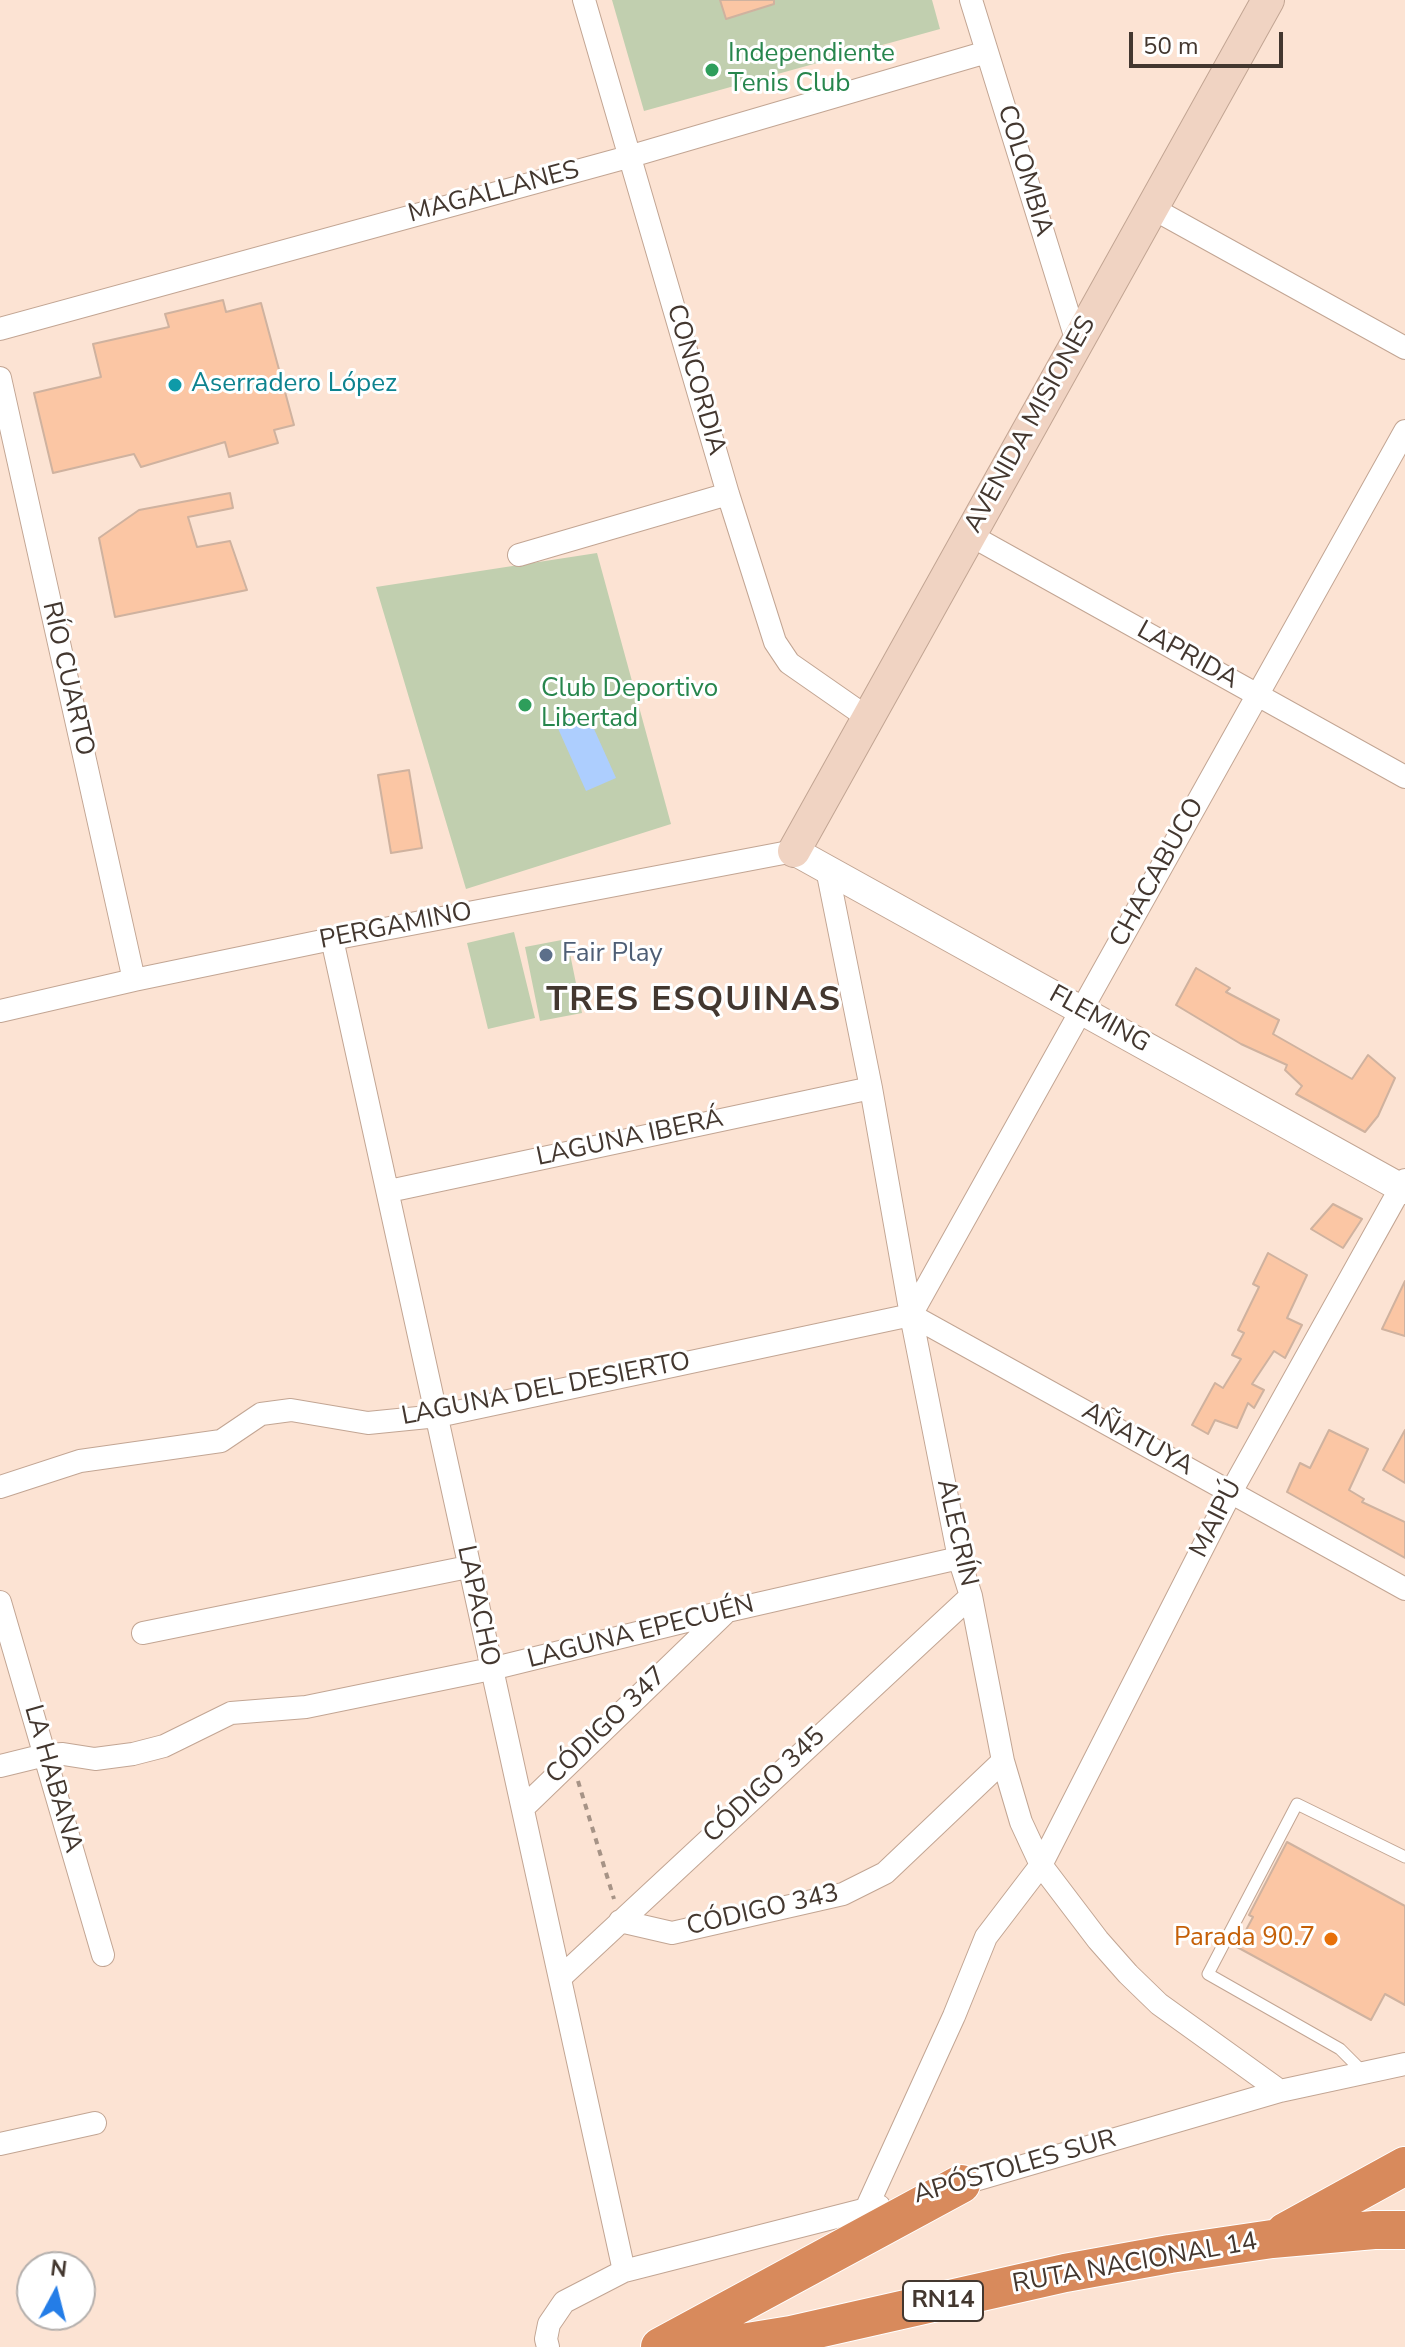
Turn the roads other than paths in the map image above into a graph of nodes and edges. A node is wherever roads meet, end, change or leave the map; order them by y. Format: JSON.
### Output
{"nodes":[{"id":1,"x":584,"y":0,"type":"edge"},
{"id":2,"x":971,"y":0,"type":"edge"},
{"id":3,"x":1268,"y":0,"type":"edge"},
{"id":4,"x":987,"y":52,"type":"junction"},
{"id":5,"x":629,"y":156,"type":"junction"},
{"id":6,"x":1152,"y":208,"type":"junction"},
{"id":7,"x":0,"y":329,"type":"edge"},
{"id":8,"x":1077,"y":342,"type":"junction"},
{"id":9,"x":1405,"y":348,"type":"edge"},
{"id":10,"x":0,"y":378,"type":"edge"},
{"id":11,"x":1405,"y":431,"type":"edge"},
{"id":12,"x":728,"y":494,"type":"junction"},
{"id":13,"x":970,"y":535,"type":"junction"},
{"id":14,"x":519,"y":555,"type":"dead end"},
{"id":15,"x":1258,"y":695,"type":"junction"},
{"id":16,"x":868,"y":718,"type":"junction"},
{"id":17,"x":1405,"y":777,"type":"edge"},
{"id":18,"x":794,"y":851,"type":"junction"},
{"id":19,"x":827,"y":869,"type":"junction"},
{"id":20,"x":332,"y":939,"type":"junction"},
{"id":21,"x":134,"y":980,"type":"junction"},
{"id":22,"x":1081,"y":1010,"type":"junction"},
{"id":23,"x":0,"y":1011,"type":"edge"},
{"id":24,"x":871,"y":1088,"type":"junction"},
{"id":25,"x":1404,"y":1186,"type":"edge"},
{"id":26,"x":389,"y":1191,"type":"junction"},
{"id":27,"x":911,"y":1315,"type":"junction"},
{"id":28,"x":438,"y":1416,"type":"junction"},
{"id":29,"x":0,"y":1487,"type":"edge"},
{"id":30,"x":1231,"y":1492,"type":"junction"},
{"id":31,"x":959,"y":1558,"type":"junction"},
{"id":32,"x":468,"y":1567,"type":"junction"},
{"id":33,"x":1405,"y":1589,"type":"edge"},
{"id":34,"x":971,"y":1596,"type":"junction"},
{"id":35,"x":0,"y":1602,"type":"edge"},
{"id":36,"x":727,"y":1611,"type":"junction"},
{"id":37,"x":143,"y":1633,"type":"dead end"},
{"id":38,"x":491,"y":1669,"type":"junction"},
{"id":39,"x":45,"y":1755,"type":"junction"},
{"id":40,"x":1003,"y":1761,"type":"junction"},
{"id":41,"x":0,"y":1766,"type":"edge"},
{"id":42,"x":523,"y":1808,"type":"junction"},
{"id":43,"x":1405,"y":1857,"type":"edge"},
{"id":44,"x":1041,"y":1865,"type":"junction"},
{"id":45,"x":620,"y":1921,"type":"junction"},
{"id":46,"x":103,"y":1955,"type":"dead end"},
{"id":47,"x":560,"y":1978,"type":"junction"},
{"id":48,"x":1405,"y":2064,"type":"edge"},
{"id":49,"x":1365,"y":2074,"type":"junction"},
{"id":50,"x":1280,"y":2091,"type":"junction"},
{"id":51,"x":95,"y":2123,"type":"dead end"},
{"id":52,"x":0,"y":2144,"type":"edge"},
{"id":53,"x":1405,"y":2166,"type":"edge"},
{"id":54,"x":961,"y":2184,"type":"junction"},
{"id":55,"x":866,"y":2209,"type":"junction"},
{"id":56,"x":1405,"y":2230,"type":"edge"},
{"id":57,"x":1272,"y":2239,"type":"junction"},
{"id":58,"x":624,"y":2271,"type":"junction"},
{"id":59,"x":791,"y":2341,"type":"edge"},
{"id":60,"x":548,"y":2347,"type":"edge"},
{"id":61,"x":660,"y":2347,"type":"edge"},
{"id":62,"x":717,"y":2347,"type":"edge"}],
"edges":[{"from":1,"to":5,"type":"street","name":"CONCORDIA"},
{"from":2,"to":4,"type":"street","name":"COLOMBIA"},
{"from":3,"to":6,"type":"main road","name":"AVENIDA MISIONES"},
{"from":4,"to":5,"type":"street","name":"MAGALLANES"},
{"from":4,"to":8,"type":"street","name":"COLOMBIA"},
{"from":5,"to":7,"type":"street","name":"MAGALLANES"},
{"from":5,"to":12,"type":"street","name":"CONCORDIA"},
{"from":6,"to":8,"type":"main road","name":"AVENIDA MISIONES"},
{"from":6,"to":9,"type":"street"},
{"from":8,"to":13,"type":"main road","name":"AVENIDA MISIONES"},
{"from":10,"to":21,"type":"street","name":"RÍO CUARTO"},
{"from":11,"to":15,"type":"street","name":"CHACABUCO"},
{"from":12,"to":14,"type":"street"},
{"from":12,"to":16,"type":"street","name":"CONCORDIA"},
{"from":13,"to":15,"type":"street","name":"LAPRIDA"},
{"from":13,"to":16,"type":"main road","name":"AVENIDA MISIONES"},
{"from":15,"to":17,"type":"street","name":"LAPRIDA"},
{"from":15,"to":22,"type":"street","name":"CHACABUCO"},
{"from":16,"to":18,"type":"main road","name":"AVENIDA MISIONES"},
{"from":18,"to":19,"type":"street","name":"FLEMING"},
{"from":18,"to":20,"type":"street","name":"PERGAMINO"},
{"from":19,"to":22,"type":"street","name":"FLEMING"},
{"from":19,"to":24,"type":"street","name":"ALECRÍN"},
{"from":20,"to":21,"type":"street","name":"PERGAMINO"},
{"from":20,"to":26,"type":"street","name":"LAPACHO"},
{"from":21,"to":23,"type":"street","name":"PERGAMINO"},
{"from":22,"to":25,"type":"street","name":"FLEMING"},
{"from":22,"to":27,"type":"street","name":"CHACABUCO"},
{"from":24,"to":26,"type":"street","name":"LAGUNA IBERÁ"},
{"from":24,"to":27,"type":"street","name":"ALECRÍN"},
{"from":25,"to":30,"type":"street","name":"MAIPÚ"},
{"from":26,"to":28,"type":"street","name":"LAPACHO"},
{"from":27,"to":28,"type":"street","name":"LAGUNA DEL DESIERTO"},
{"from":27,"to":30,"type":"street","name":"AÑATUYA"},
{"from":27,"to":31,"type":"street","name":"ALECRÍN"},
{"from":28,"to":29,"type":"street","name":"LAGUNA DEL DESIERTO"},
{"from":28,"to":32,"type":"street","name":"LAPACHO"},
{"from":30,"to":33,"type":"street","name":"AÑATUYA"},
{"from":30,"to":44,"type":"street","name":"MAIPÚ"},
{"from":31,"to":34,"type":"street","name":"ALECRÍN"},
{"from":31,"to":36,"type":"street","name":"LAGUNA EPECUÉN"},
{"from":32,"to":37,"type":"street"},
{"from":32,"to":38,"type":"street","name":"LAPACHO"},
{"from":34,"to":40,"type":"street","name":"ALECRÍN"},
{"from":34,"to":45,"type":"street","name":"CÓDIGO 345"},
{"from":35,"to":39,"type":"street","name":"LA HABANA"},
{"from":36,"to":38,"type":"street","name":"LAGUNA EPECUÉN"},
{"from":36,"to":42,"type":"street","name":"CÓDIGO 347"},
{"from":38,"to":39,"type":"street","name":"LAGUNA EPECUÉN"},
{"from":38,"to":42,"type":"street","name":"LAPACHO"},
{"from":39,"to":41,"type":"street","name":"LAGUNA EPECUÉN"},
{"from":39,"to":46,"type":"street","name":"LA HABANA"},
{"from":40,"to":44,"type":"street","name":"ALECRÍN"},
{"from":40,"to":45,"type":"street","name":"CÓDIGO 343"},
{"from":42,"to":47,"type":"street","name":"LAPACHO"},
{"from":43,"to":49,"type":"lane"},
{"from":44,"to":50,"type":"street","name":"ALECRÍN"},
{"from":44,"to":55,"type":"street","name":"MAIPÚ"},
{"from":45,"to":47,"type":"street","name":"CÓDIGO 345"},
{"from":47,"to":58,"type":"street","name":"LAPACHO"},
{"from":48,"to":49,"type":"street","name":"APÓSTOLES SUR"},
{"from":49,"to":50,"type":"street","name":"APÓSTOLES SUR"},
{"from":50,"to":54,"type":"street","name":"APÓSTOLES SUR"},
{"from":51,"to":52,"type":"street"},
{"from":53,"to":57,"type":"highway","name":"RUTA NACIONAL 14","number":"RN14"},
{"from":54,"to":55,"type":"street","name":"APÓSTOLES SUR"},
{"from":54,"to":61,"type":"highway"},
{"from":55,"to":58,"type":"street","name":"APÓSTOLES SUR"},
{"from":56,"to":57,"type":"highway","name":"RUTA NACIONAL 14","number":"RN14"},
{"from":57,"to":59,"type":"highway","name":"RUTA NACIONAL 14","number":"RN14"},
{"from":58,"to":60,"type":"street","name":"APÓSTOLES SUR"},
{"from":59,"to":62,"type":"highway","name":"RUTA NACIONAL 14","number":"RN14"}]}
